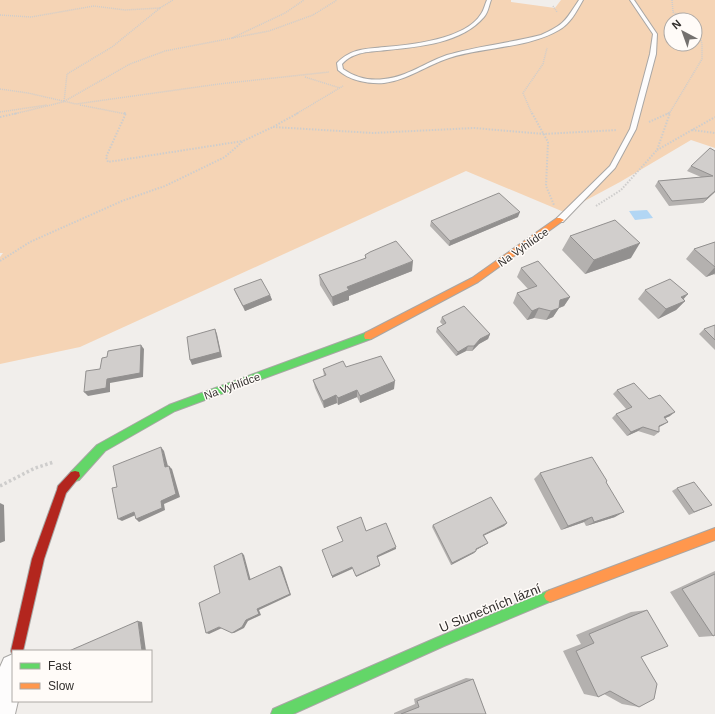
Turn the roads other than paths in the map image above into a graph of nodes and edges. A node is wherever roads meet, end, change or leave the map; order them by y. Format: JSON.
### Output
{"nodes":[{"id":1,"x":490,"y":0,"type":"edge"},
{"id":2,"x":581,"y":0,"type":"edge"},
{"id":3,"x":632,"y":0,"type":"edge"},
{"id":4,"x":560,"y":220,"type":"joint"},
{"id":5,"x":715,"y":534,"type":"edge"},
{"id":6,"x":17,"y":650,"type":"edge"},
{"id":7,"x":12,"y":670,"type":"edge"},
{"id":8,"x":2,"y":714,"type":"edge"},
{"id":9,"x":278,"y":714,"type":"edge"}],
"edges":[{"from":1,"to":2,"type":"lane"},
{"from":3,"to":4,"type":"lane"},
{"from":4,"to":6,"type":"street","name":"Na Vyhlídce"},
{"from":5,"to":9,"type":"street","name":"U Slunečních lázní"},
{"from":7,"to":8,"type":"street"}]}
